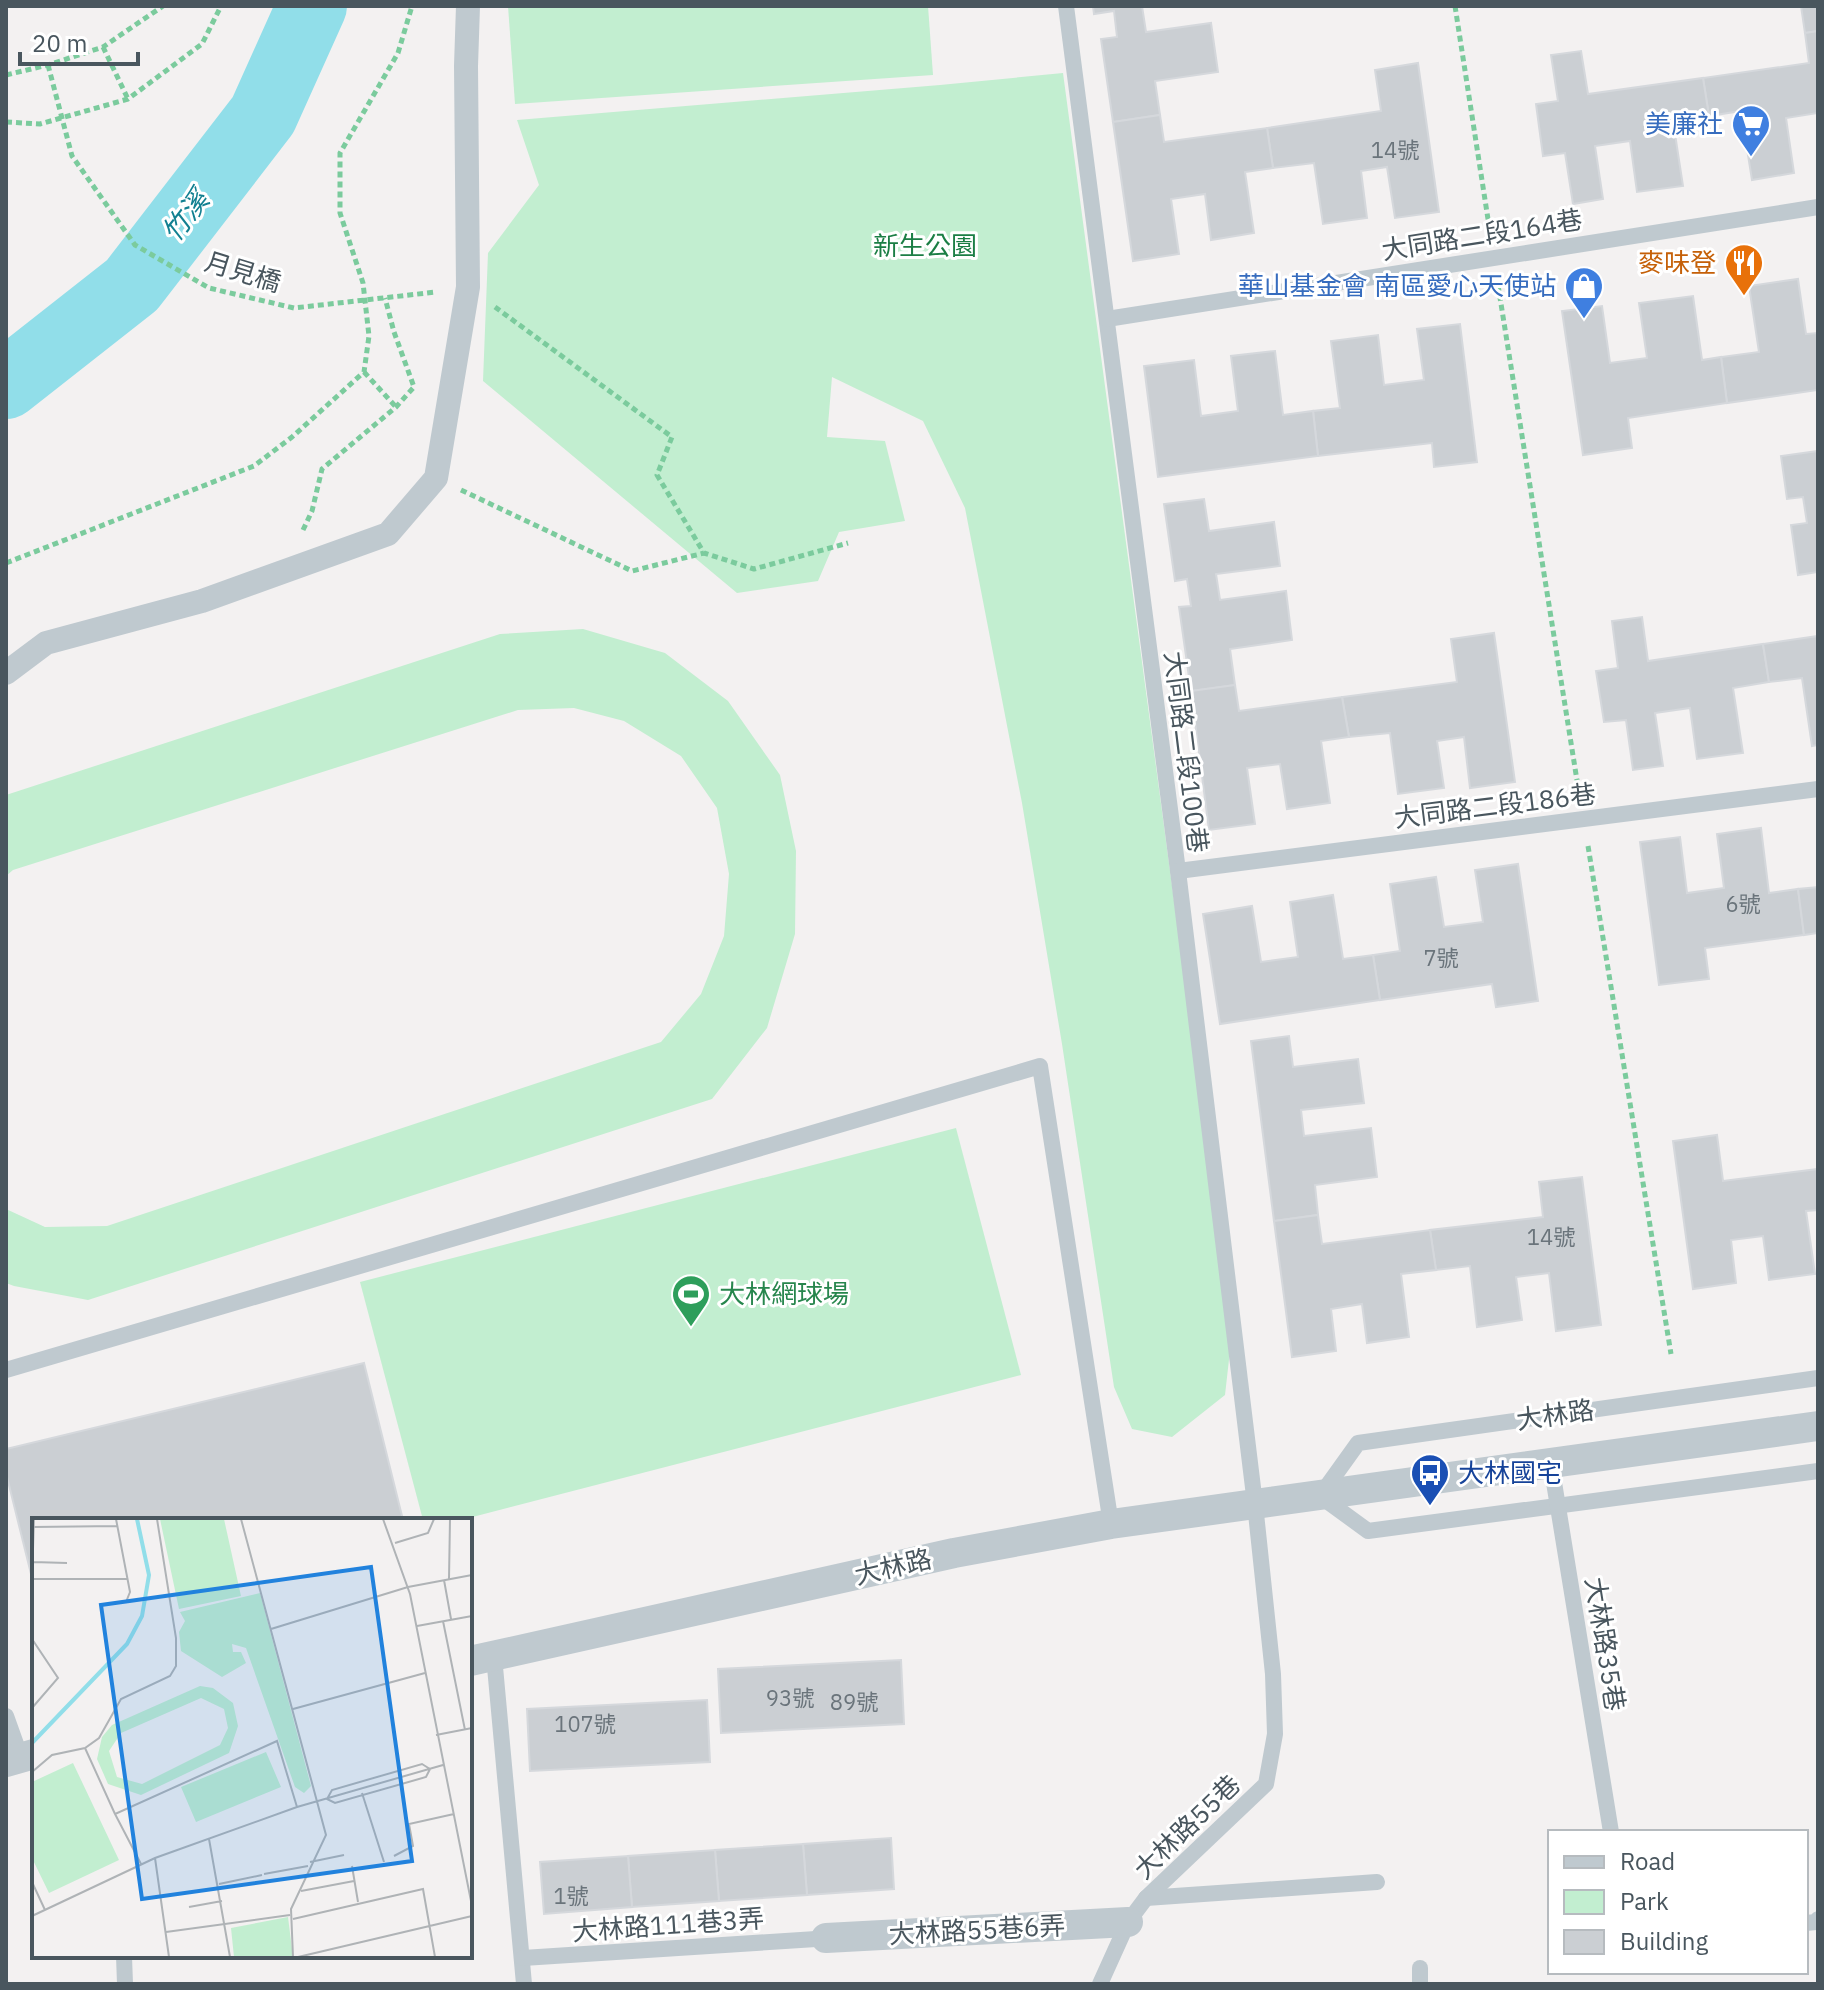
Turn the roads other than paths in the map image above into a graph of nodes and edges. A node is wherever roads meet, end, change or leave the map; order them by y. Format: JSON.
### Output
{"nodes":[{"id":1,"x":468,"y":6,"type":"edge"},
{"id":2,"x":1066,"y":6,"type":"edge"},
{"id":3,"x":1818,"y":207,"type":"edge"},
{"id":4,"x":1107,"y":319,"type":"junction"},
{"id":5,"x":6,"y":673,"type":"edge"},
{"id":6,"x":1818,"y":789,"type":"edge"},
{"id":7,"x":1178,"y":871,"type":"junction"},
{"id":8,"x":6,"y":1370,"type":"edge"},
{"id":9,"x":1818,"y":1378,"type":"edge"},
{"id":10,"x":1818,"y":1426,"type":"edge"},
{"id":11,"x":1551,"y":1464,"type":"junction"},
{"id":12,"x":1818,"y":1471,"type":"edge"},
{"id":13,"x":1320,"y":1496,"type":"junction"},
{"id":14,"x":1255,"y":1504,"type":"junction"},
{"id":15,"x":1558,"y":1505,"type":"junction"},
{"id":16,"x":1111,"y":1524,"type":"junction"},
{"id":17,"x":482,"y":1659,"type":"edge"},
{"id":18,"x":6,"y":1716,"type":"edge"},
{"id":19,"x":20,"y":1758,"type":"edge"},
{"id":20,"x":1611,"y":1830,"type":"edge"},
{"id":21,"x":1377,"y":1882,"type":"dead end"},
{"id":22,"x":1137,"y":1910,"type":"junction"},
{"id":23,"x":821,"y":1939,"type":"joint"},
{"id":24,"x":124,"y":1958,"type":"edge"},
{"id":25,"x":523,"y":1958,"type":"junction"},
{"id":26,"x":125,"y":1984,"type":"edge"},
{"id":27,"x":524,"y":1984,"type":"edge"},
{"id":28,"x":1100,"y":1984,"type":"edge"}],
"edges":[{"from":1,"to":5,"type":"street"},
{"from":2,"to":4,"type":"lane","name":"大同路二段100巷"},
{"from":3,"to":4,"type":"lane","name":"大同路二段164巷"},
{"from":4,"to":7,"type":"lane","name":"大同路二段100巷"},
{"from":6,"to":7,"type":"lane","name":"大同路二段186巷"},
{"from":7,"to":14,"type":"lane","name":"大同路二段100巷"},
{"from":8,"to":16,"type":"lane"},
{"from":9,"to":13,"type":"lane","name":"大林路"},
{"from":10,"to":11,"type":"street","name":"大林路"},
{"from":11,"to":13,"type":"street","name":"大林路"},
{"from":11,"to":15,"type":"lane","name":"大林路35巷"},
{"from":12,"to":15,"type":"lane"},
{"from":13,"to":14,"type":"street","name":"大林路"},
{"from":13,"to":15,"type":"lane"},
{"from":14,"to":16,"type":"street","name":"大林路"},
{"from":14,"to":22,"type":"lane","name":"大林路55巷"},
{"from":15,"to":20,"type":"lane","name":"大林路35巷"},
{"from":16,"to":17,"type":"street","name":"大林路"},
{"from":17,"to":25,"type":"lane"},
{"from":18,"to":19,"type":"lane"},
{"from":21,"to":22,"type":"lane"},
{"from":22,"to":23,"type":"street","name":"大林路55巷6弄"},
{"from":22,"to":28,"type":"lane","name":"大林路55巷"},
{"from":23,"to":25,"type":"lane","name":"大林路111巷3弄"},
{"from":24,"to":26,"type":"lane"},
{"from":25,"to":27,"type":"lane"}]}
